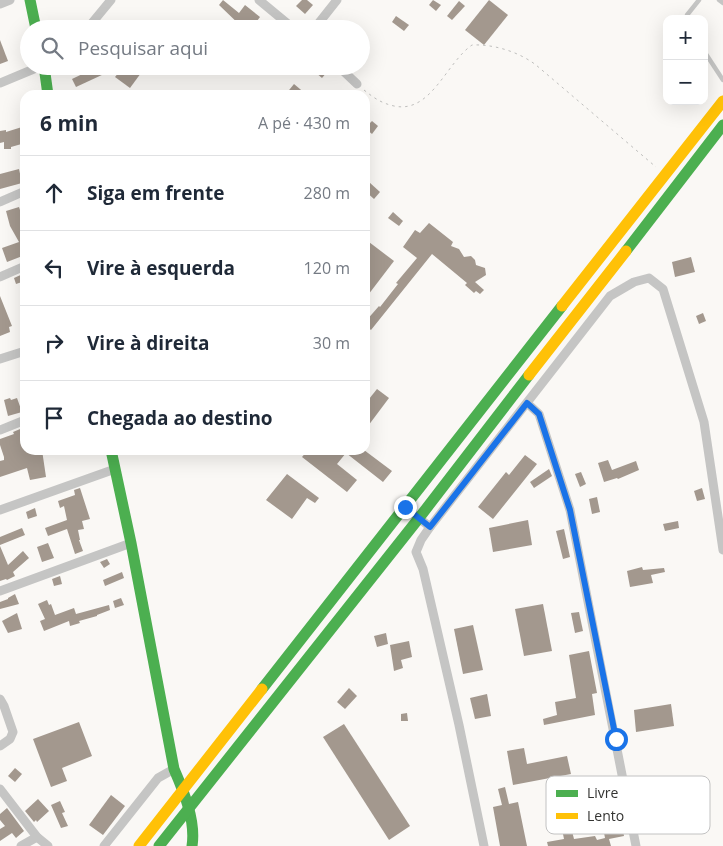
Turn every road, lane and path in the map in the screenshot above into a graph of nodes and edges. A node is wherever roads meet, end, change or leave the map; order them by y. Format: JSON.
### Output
{"nodes":[{"id":1,"x":10,"y":0,"type":"edge"},
{"id":2,"x":30,"y":0,"type":"edge"},
{"id":3,"x":111,"y":0,"type":"edge"},
{"id":4,"x":259,"y":0,"type":"edge"},
{"id":5,"x":337,"y":0,"type":"edge"},
{"id":6,"x":699,"y":0,"type":"edge"},
{"id":7,"x":719,"y":0,"type":"edge"},
{"id":8,"x":723,"y":3,"type":"edge"},
{"id":9,"x":0,"y":4,"type":"edge"},
{"id":10,"x":687,"y":15,"type":"edge"},
{"id":11,"x":34,"y":20,"type":"edge"},
{"id":12,"x":94,"y":20,"type":"edge"},
{"id":13,"x":283,"y":20,"type":"edge"},
{"id":14,"x":321,"y":20,"type":"edge"},
{"id":15,"x":708,"y":57,"type":"edge"},
{"id":16,"x":20,"y":74,"type":"edge"},
{"id":17,"x":44,"y":75,"type":"edge"},
{"id":18,"x":348,"y":75,"type":"edge"},
{"id":19,"x":723,"y":80,"type":"edge"},
{"id":20,"x":0,"y":82,"type":"edge"},
{"id":21,"x":357,"y":84,"type":"joint"},
{"id":22,"x":47,"y":90,"type":"edge"},
{"id":23,"x":364,"y":90,"type":"edge"},
{"id":24,"x":370,"y":95,"type":"edge"},
{"id":25,"x":723,"y":101,"type":"edge"},
{"id":26,"x":723,"y":125,"type":"edge"},
{"id":27,"x":666,"y":176,"type":"junction"},
{"id":28,"x":20,"y":193,"type":"edge"},
{"id":29,"x":0,"y":202,"type":"edge"},
{"id":30,"x":20,"y":268,"type":"edge"},
{"id":31,"x":0,"y":277,"type":"edge"},
{"id":32,"x":20,"y":353,"type":"edge"},
{"id":33,"x":0,"y":360,"type":"edge"},
{"id":34,"x":527,"y":403,"type":"junction"},
{"id":35,"x":20,"y":422,"type":"edge"},
{"id":36,"x":0,"y":430,"type":"edge"},
{"id":37,"x":112,"y":455,"type":"edge"},
{"id":38,"x":115,"y":469,"type":"junction"},
{"id":39,"x":405,"y":507,"type":"junction"},
{"id":40,"x":0,"y":510,"type":"edge"},
{"id":41,"x":419,"y":518,"type":"junction"},
{"id":42,"x":430,"y":527,"type":"junction"},
{"id":43,"x":131,"y":543,"type":"junction"},
{"id":44,"x":723,"y":550,"type":"edge"},
{"id":45,"x":0,"y":591,"type":"edge"},
{"id":46,"x":0,"y":699,"type":"edge"},
{"id":47,"x":0,"y":746,"type":"edge"},
{"id":48,"x":174,"y":769,"type":"junction"},
{"id":49,"x":622,"y":776,"type":"edge"},
{"id":50,"x":0,"y":789,"type":"edge"},
{"id":51,"x":183,"y":789,"type":"junction"},
{"id":52,"x":187,"y":810,"type":"junction"},
{"id":53,"x":37,"y":837,"type":"junction"},
{"id":54,"x":21,"y":846,"type":"edge"},
{"id":55,"x":48,"y":846,"type":"edge"},
{"id":56,"x":104,"y":846,"type":"edge"},
{"id":57,"x":139,"y":846,"type":"edge"},
{"id":58,"x":159,"y":846,"type":"edge"},
{"id":59,"x":192,"y":846,"type":"edge"},
{"id":60,"x":484,"y":846,"type":"edge"}],
"edges":[{"from":1,"to":9,"type":"street"},
{"from":2,"to":11,"type":"main road"},
{"from":3,"to":12,"type":"street"},
{"from":4,"to":13,"type":"street"},
{"from":5,"to":14,"type":"street"},
{"from":6,"to":10,"type":"lane"},
{"from":7,"to":8,"type":"lane"},
{"from":15,"to":19,"type":"lane"},
{"from":16,"to":20,"type":"street"},
{"from":17,"to":22,"type":"main road"},
{"from":18,"to":21,"type":"street"},
{"from":21,"to":23,"type":"path"},
{"from":24,"to":27,"type":"path"},
{"from":25,"to":27,"type":"main road"},
{"from":26,"to":41,"type":"main road"},
{"from":27,"to":39,"type":"main road"},
{"from":28,"to":29,"type":"street"},
{"from":30,"to":31,"type":"street"},
{"from":32,"to":33,"type":"street"},
{"from":34,"to":42,"type":"street"},
{"from":34,"to":44,"type":"street"},
{"from":34,"to":49,"type":"street"},
{"from":35,"to":36,"type":"street"},
{"from":37,"to":38,"type":"main road"},
{"from":38,"to":40,"type":"street"},
{"from":38,"to":43,"type":"main road"},
{"from":39,"to":41,"type":"street"},
{"from":39,"to":51,"type":"main road"},
{"from":41,"to":42,"type":"street"},
{"from":41,"to":52,"type":"main road"},
{"from":42,"to":60,"type":"street"},
{"from":43,"to":45,"type":"street"},
{"from":43,"to":48,"type":"main road"},
{"from":46,"to":47,"type":"street"},
{"from":48,"to":51,"type":"main road"},
{"from":48,"to":56,"type":"street"},
{"from":50,"to":53,"type":"street"},
{"from":51,"to":52,"type":"main road"},
{"from":51,"to":57,"type":"main road"},
{"from":52,"to":58,"type":"main road"},
{"from":52,"to":59,"type":"main road"},
{"from":53,"to":54,"type":"street"},
{"from":53,"to":55,"type":"street"}]}
